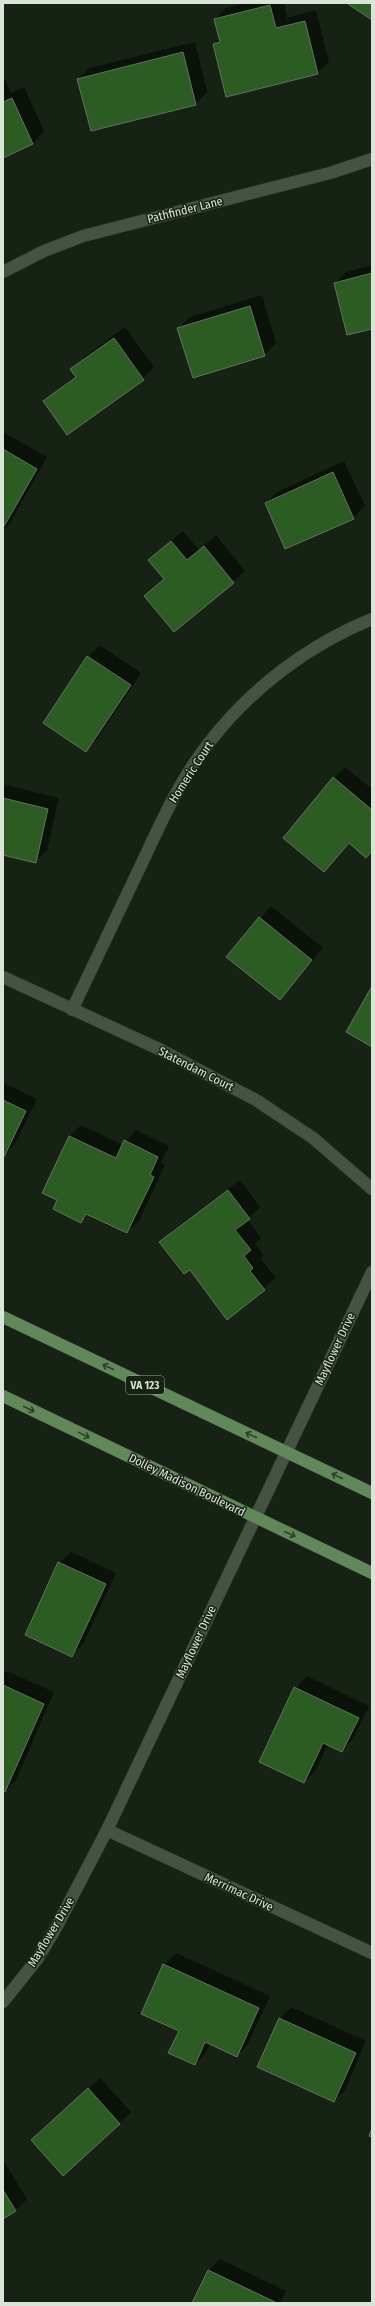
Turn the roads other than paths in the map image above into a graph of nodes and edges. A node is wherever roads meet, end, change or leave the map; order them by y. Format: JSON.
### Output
{"nodes":[{"id":1,"x":372,"y":159,"type":"edge"},
{"id":2,"x":3,"y":272,"type":"edge"},
{"id":3,"x":372,"y":619,"type":"edge"},
{"id":4,"x":3,"y":977,"type":"edge"},
{"id":5,"x":72,"y":1010,"type":"junction"},
{"id":6,"x":372,"y":1189,"type":"edge"},
{"id":7,"x":372,"y":1272,"type":"edge"},
{"id":8,"x":3,"y":1317,"type":"edge"},
{"id":9,"x":3,"y":1396,"type":"edge"},
{"id":10,"x":286,"y":1452,"type":"junction"},
{"id":11,"x":372,"y":1493,"type":"edge"},
{"id":12,"x":255,"y":1517,"type":"junction"},
{"id":13,"x":372,"y":1573,"type":"edge"},
{"id":14,"x":107,"y":1830,"type":"junction"},
{"id":15,"x":372,"y":1953,"type":"edge"},
{"id":16,"x":3,"y":2002,"type":"edge"}],
"edges":[{"from":1,"to":2,"type":"street","name":"Pathfinder Lane"},
{"from":3,"to":5,"type":"street","name":"Homeric Court"},
{"from":4,"to":5,"type":"street","name":"Statendam Court"},
{"from":5,"to":6,"type":"street","name":"Statendam Court"},
{"from":7,"to":10,"type":"street","name":"Mayflower Drive"},
{"from":10,"to":8,"type":"main road","number":"VA 123","one_way":true},
{"from":9,"to":12,"type":"main road","name":"Dolley Madison Boulevard","one_way":true},
{"from":11,"to":10,"type":"main road","number":"VA 123","one_way":true},
{"from":10,"to":12,"type":"street","name":"Mayflower Drive"},
{"from":12,"to":13,"type":"main road","name":"Dolley Madison Boulevard","one_way":true},
{"from":12,"to":14,"type":"street","name":"Mayflower Drive"},
{"from":14,"to":15,"type":"street","name":"Merrimac Drive"},
{"from":14,"to":16,"type":"street","name":"Mayflower Drive"}]}
